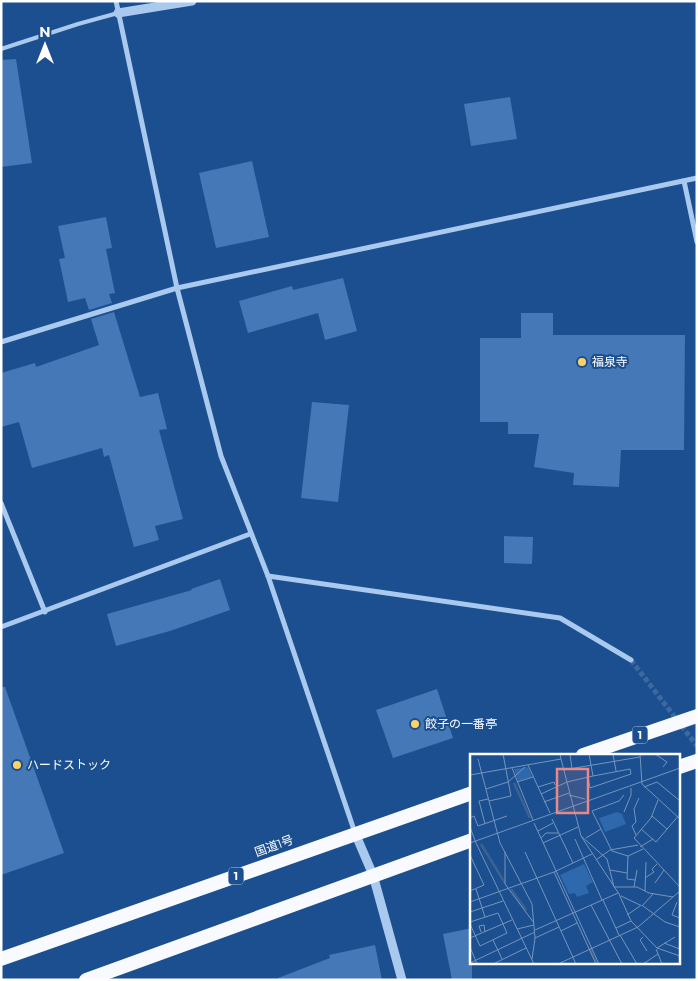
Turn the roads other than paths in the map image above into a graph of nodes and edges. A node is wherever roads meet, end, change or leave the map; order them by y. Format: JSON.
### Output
{"nodes":[{"id":1,"x":116,"y":1,"type":"edge"},
{"id":2,"x":192,"y":1,"type":"edge"},
{"id":3,"x":118,"y":13,"type":"junction"},
{"id":4,"x":1,"y":50,"type":"edge"},
{"id":5,"x":697,"y":178,"type":"edge"},
{"id":6,"x":684,"y":181,"type":"junction"},
{"id":7,"x":697,"y":242,"type":"edge"},
{"id":8,"x":177,"y":288,"type":"junction"},
{"id":9,"x":1,"y":342,"type":"edge"},
{"id":10,"x":1,"y":502,"type":"edge"},
{"id":11,"x":250,"y":534,"type":"junction"},
{"id":12,"x":268,"y":576,"type":"junction"},
{"id":13,"x":45,"y":612,"type":"junction"},
{"id":14,"x":1,"y":627,"type":"edge"},
{"id":15,"x":631,"y":660,"type":"tunnel mouth"},
{"id":16,"x":697,"y":716,"type":"edge"},
{"id":17,"x":586,"y":754,"type":"edge"},
{"id":18,"x":697,"y":761,"type":"edge"},
{"id":19,"x":680,"y":767,"type":"edge"},
{"id":20,"x":470,"y":794,"type":"edge"},
{"id":21,"x":355,"y":834,"type":"junction"},
{"id":22,"x":470,"y":841,"type":"edge"},
{"id":23,"x":373,"y":875,"type":"junction"},
{"id":24,"x":1,"y":959,"type":"edge"},
{"id":25,"x":86,"y":980,"type":"edge"},
{"id":26,"x":402,"y":980,"type":"edge"}],
"edges":[{"from":1,"to":3,"type":"street"},
{"from":2,"to":3,"type":"street"},
{"from":3,"to":4,"type":"lane"},
{"from":3,"to":8,"type":"street"},
{"from":5,"to":6,"type":"street"},
{"from":6,"to":7,"type":"street"},
{"from":6,"to":8,"type":"street"},
{"from":8,"to":9,"type":"street"},
{"from":8,"to":11,"type":"street"},
{"from":10,"to":13,"type":"street"},
{"from":11,"to":12,"type":"street"},
{"from":11,"to":13,"type":"street"},
{"from":12,"to":15,"type":"street"},
{"from":12,"to":21,"type":"street"},
{"from":13,"to":14,"type":"street"},
{"from":16,"to":17,"type":"highway","number":"1"},
{"from":18,"to":19,"type":"highway"},
{"from":20,"to":21,"type":"highway","name":"国道1号","number":"1"},
{"from":21,"to":23,"type":"street"},
{"from":21,"to":24,"type":"highway","name":"国道1号","number":"1"},
{"from":22,"to":23,"type":"highway"},
{"from":23,"to":25,"type":"highway"},
{"from":23,"to":26,"type":"street"}]}
